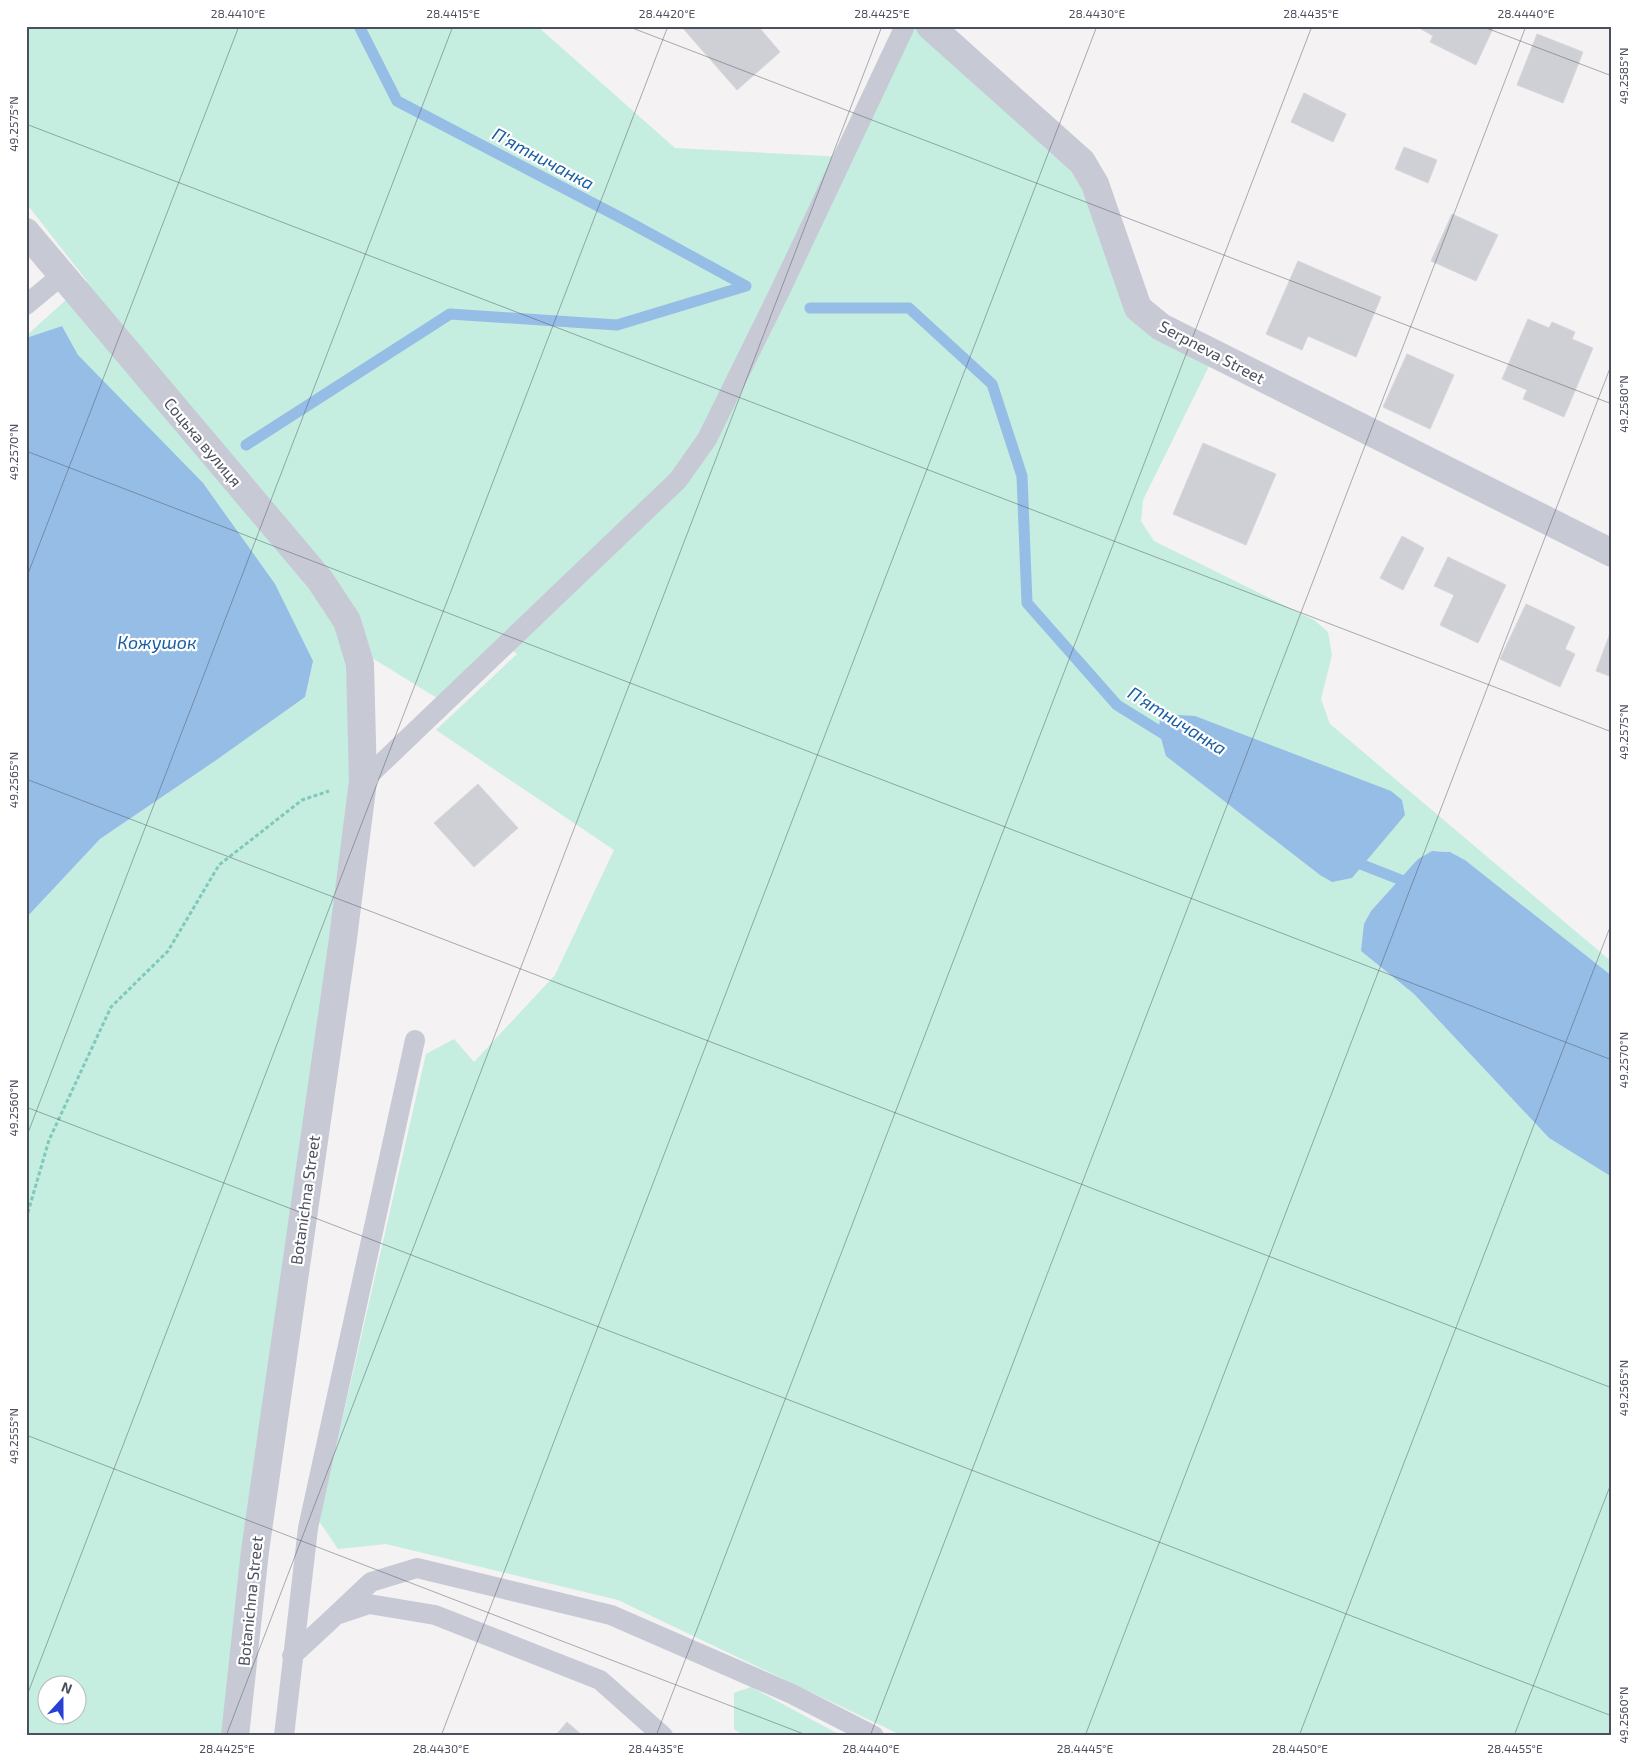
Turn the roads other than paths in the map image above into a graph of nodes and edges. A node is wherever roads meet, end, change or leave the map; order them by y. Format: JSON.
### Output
{"nodes":[{"id":1,"x":905,"y":26,"type":"edge"},
{"id":2,"x":930,"y":26,"type":"edge"},
{"id":3,"x":26,"y":232,"type":"edge"},
{"id":4,"x":62,"y":275,"type":"junction"},
{"id":5,"x":26,"y":305,"type":"edge"},
{"id":6,"x":1612,"y":553,"type":"edge"},
{"id":7,"x":360,"y":664,"type":"joint"},
{"id":8,"x":363,"y":781,"type":"junction"},
{"id":9,"x":415,"y":1040,"type":"dead end"},
{"id":10,"x":336,"y":1615,"type":"junction"},
{"id":11,"x":292,"y":1656,"type":"junction"},
{"id":12,"x":235,"y":1736,"type":"edge"},
{"id":13,"x":284,"y":1736,"type":"edge"},
{"id":14,"x":663,"y":1736,"type":"edge"},
{"id":15,"x":874,"y":1736,"type":"edge"}],
"edges":[{"from":1,"to":8,"type":"lane"},
{"from":2,"to":6,"type":"street","name":"Serpneva Street"},
{"from":3,"to":4,"type":"street","name":"Соцька вулиця"},
{"from":4,"to":5,"type":"lane"},
{"from":4,"to":7,"type":"street","name":"Соцька вулиця"},
{"from":7,"to":8,"type":"street","name":"Botanichna Street"},
{"from":8,"to":12,"type":"street","name":"Botanichna Street"},
{"from":9,"to":11,"type":"lane"},
{"from":10,"to":11,"type":"lane"},
{"from":10,"to":14,"type":"lane"},
{"from":10,"to":15,"type":"lane"},
{"from":11,"to":13,"type":"lane"}]}
